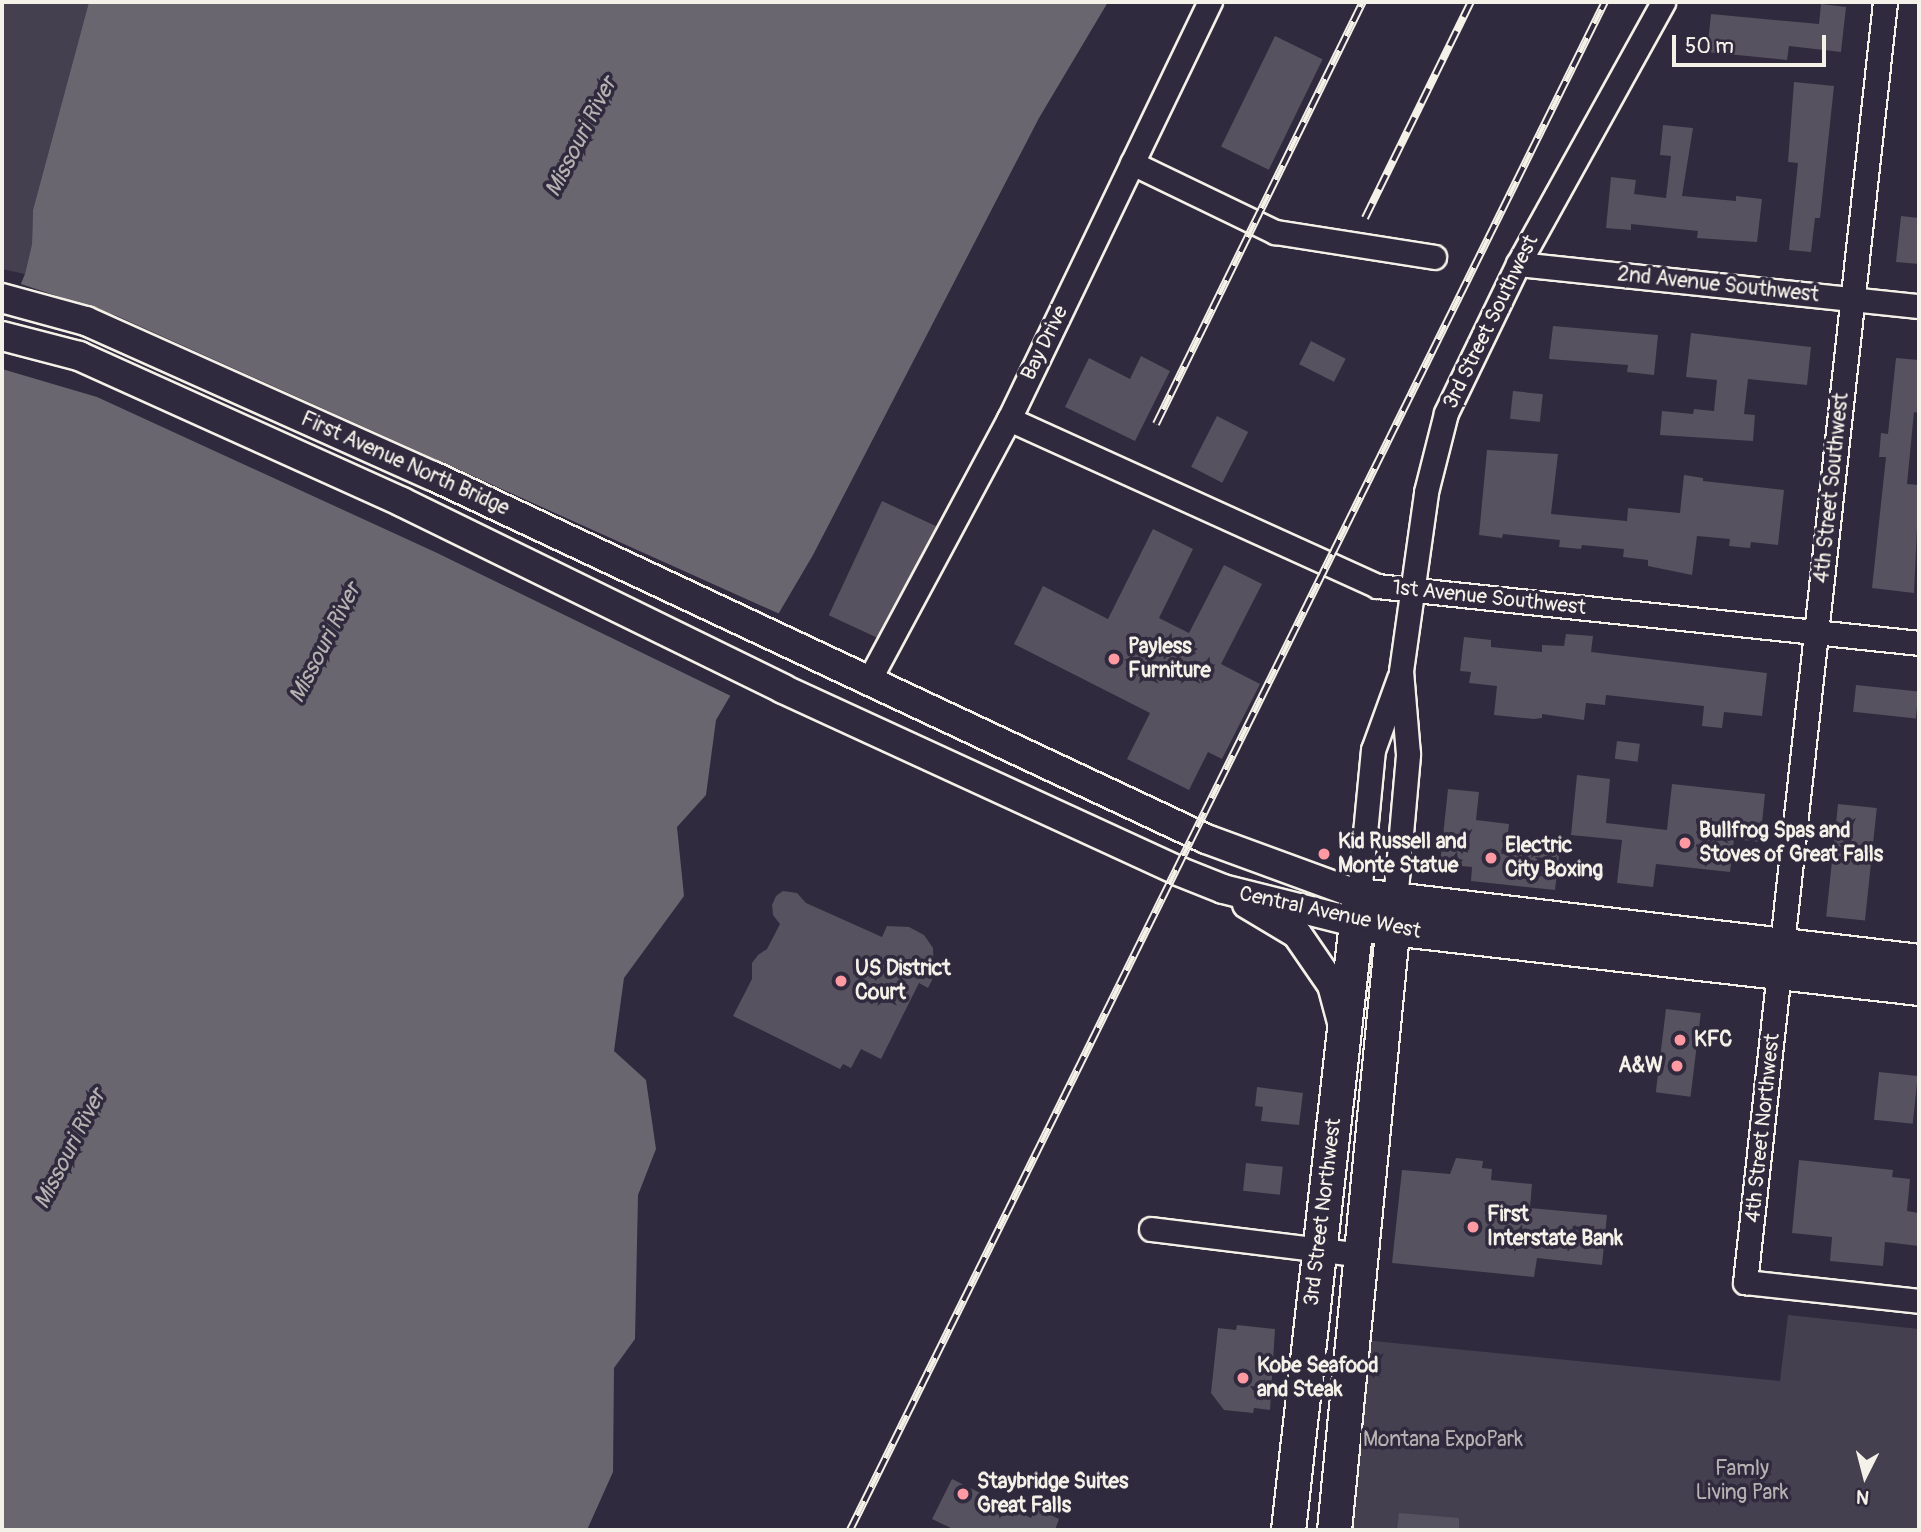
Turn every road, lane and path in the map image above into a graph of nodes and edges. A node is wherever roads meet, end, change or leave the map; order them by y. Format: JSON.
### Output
{"nodes":[{"id":1,"x":1210,"y":2,"type":"edge"},
{"id":2,"x":1663,"y":2,"type":"edge"},
{"id":3,"x":1885,"y":2,"type":"edge"},
{"id":4,"x":1132,"y":163,"type":"junction"},
{"id":5,"x":1434,"y":257,"type":"dead end"},
{"id":6,"x":1518,"y":264,"type":"junction"},
{"id":7,"x":2,"y":298,"type":"edge"},
{"id":8,"x":1853,"y":299,"type":"junction"},
{"id":9,"x":1919,"y":306,"type":"edge"},
{"id":10,"x":2,"y":336,"type":"edge"},
{"id":11,"x":1009,"y":419,"type":"junction"},
{"id":12,"x":1411,"y":589,"type":"junction"},
{"id":13,"x":1817,"y":632,"type":"junction"},
{"id":14,"x":1919,"y":643,"type":"edge"},
{"id":15,"x":801,"y":649,"type":"joint"},
{"id":16,"x":1401,"y":671,"type":"junction"},
{"id":17,"x":869,"y":680,"type":"junction"},
{"id":18,"x":783,"y":689,"type":"joint"},
{"id":19,"x":1223,"y":889,"type":"junction"},
{"id":20,"x":1359,"y":909,"type":"junction"},
{"id":21,"x":1395,"y":916,"type":"junction"},
{"id":22,"x":1781,"y":960,"type":"junction"},
{"id":23,"x":1919,"y":961,"type":"edge"},
{"id":24,"x":1919,"y":988,"type":"edge"},
{"id":25,"x":1344,"y":1032,"type":"junction"},
{"id":26,"x":1151,"y":1229,"type":"dead end"},
{"id":27,"x":1318,"y":1249,"type":"junction"},
{"id":28,"x":1362,"y":1255,"type":"junction"},
{"id":29,"x":1919,"y":1301,"type":"edge"},
{"id":30,"x":1288,"y":1530,"type":"edge"},
{"id":31,"x":1334,"y":1530,"type":"edge"}],
"edges":[{"from":1,"to":4,"type":"street","name":"Bay Drive"},
{"from":2,"to":6,"type":"street","name":"3rd Street Southwest"},
{"from":3,"to":8,"type":"street","name":"4th Street Southwest"},
{"from":4,"to":5,"type":"street"},
{"from":4,"to":11,"type":"street","name":"Bay Drive"},
{"from":6,"to":8,"type":"street","name":"2nd Avenue Southwest"},
{"from":6,"to":12,"type":"street","name":"3rd Street Southwest"},
{"from":7,"to":15,"type":"main road","name":"First Avenue North Bridge"},
{"from":8,"to":9,"type":"street","name":"2nd Avenue Southwest"},
{"from":8,"to":13,"type":"street","name":"4th Street Southwest"},
{"from":10,"to":18,"type":"main road","name":"First Avenue North Bridge"},
{"from":11,"to":12,"type":"street","name":"1st Avenue Southwest"},
{"from":11,"to":17,"type":"street","name":"Bay Drive"},
{"from":12,"to":13,"type":"street","name":"1st Avenue Southwest"},
{"from":12,"to":16,"type":"street","name":"3rd Street Southwest"},
{"from":13,"to":14,"type":"street","name":"1st Avenue Southwest"},
{"from":13,"to":22,"type":"street","name":"4th Street Southwest"},
{"from":15,"to":17,"type":"main road","name":"Central Avenue West"},
{"from":16,"to":20,"type":"street","name":"3rd Street Southwest"},
{"from":16,"to":21,"type":"street","name":"3rd Street Southwest"},
{"from":17,"to":20,"type":"main road","name":"Central Avenue West"},
{"from":18,"to":19,"type":"main road","name":"Central Avenue West"},
{"from":19,"to":20,"type":"main road","name":"Central Avenue West"},
{"from":19,"to":25,"type":"main road"},
{"from":20,"to":21,"type":"highway","name":"Central Avenue West"},
{"from":20,"to":25,"type":"highway","name":"3rd Street Northwest"},
{"from":21,"to":22,"type":"highway","name":"Central Avenue West"},
{"from":21,"to":28,"type":"highway","name":"3rd Street Northwest"},
{"from":22,"to":23,"type":"highway","name":"Central Avenue West"},
{"from":22,"to":24,"type":"highway","name":"Central Avenue West"},
{"from":22,"to":29,"type":"street","name":"4th Street Northwest"},
{"from":25,"to":27,"type":"highway","name":"3rd Street Northwest"},
{"from":26,"to":27,"type":"street"},
{"from":27,"to":28,"type":"street"},
{"from":27,"to":30,"type":"highway","name":"3rd Street Northwest"},
{"from":28,"to":31,"type":"highway","name":"3rd Street Northwest"}]}
